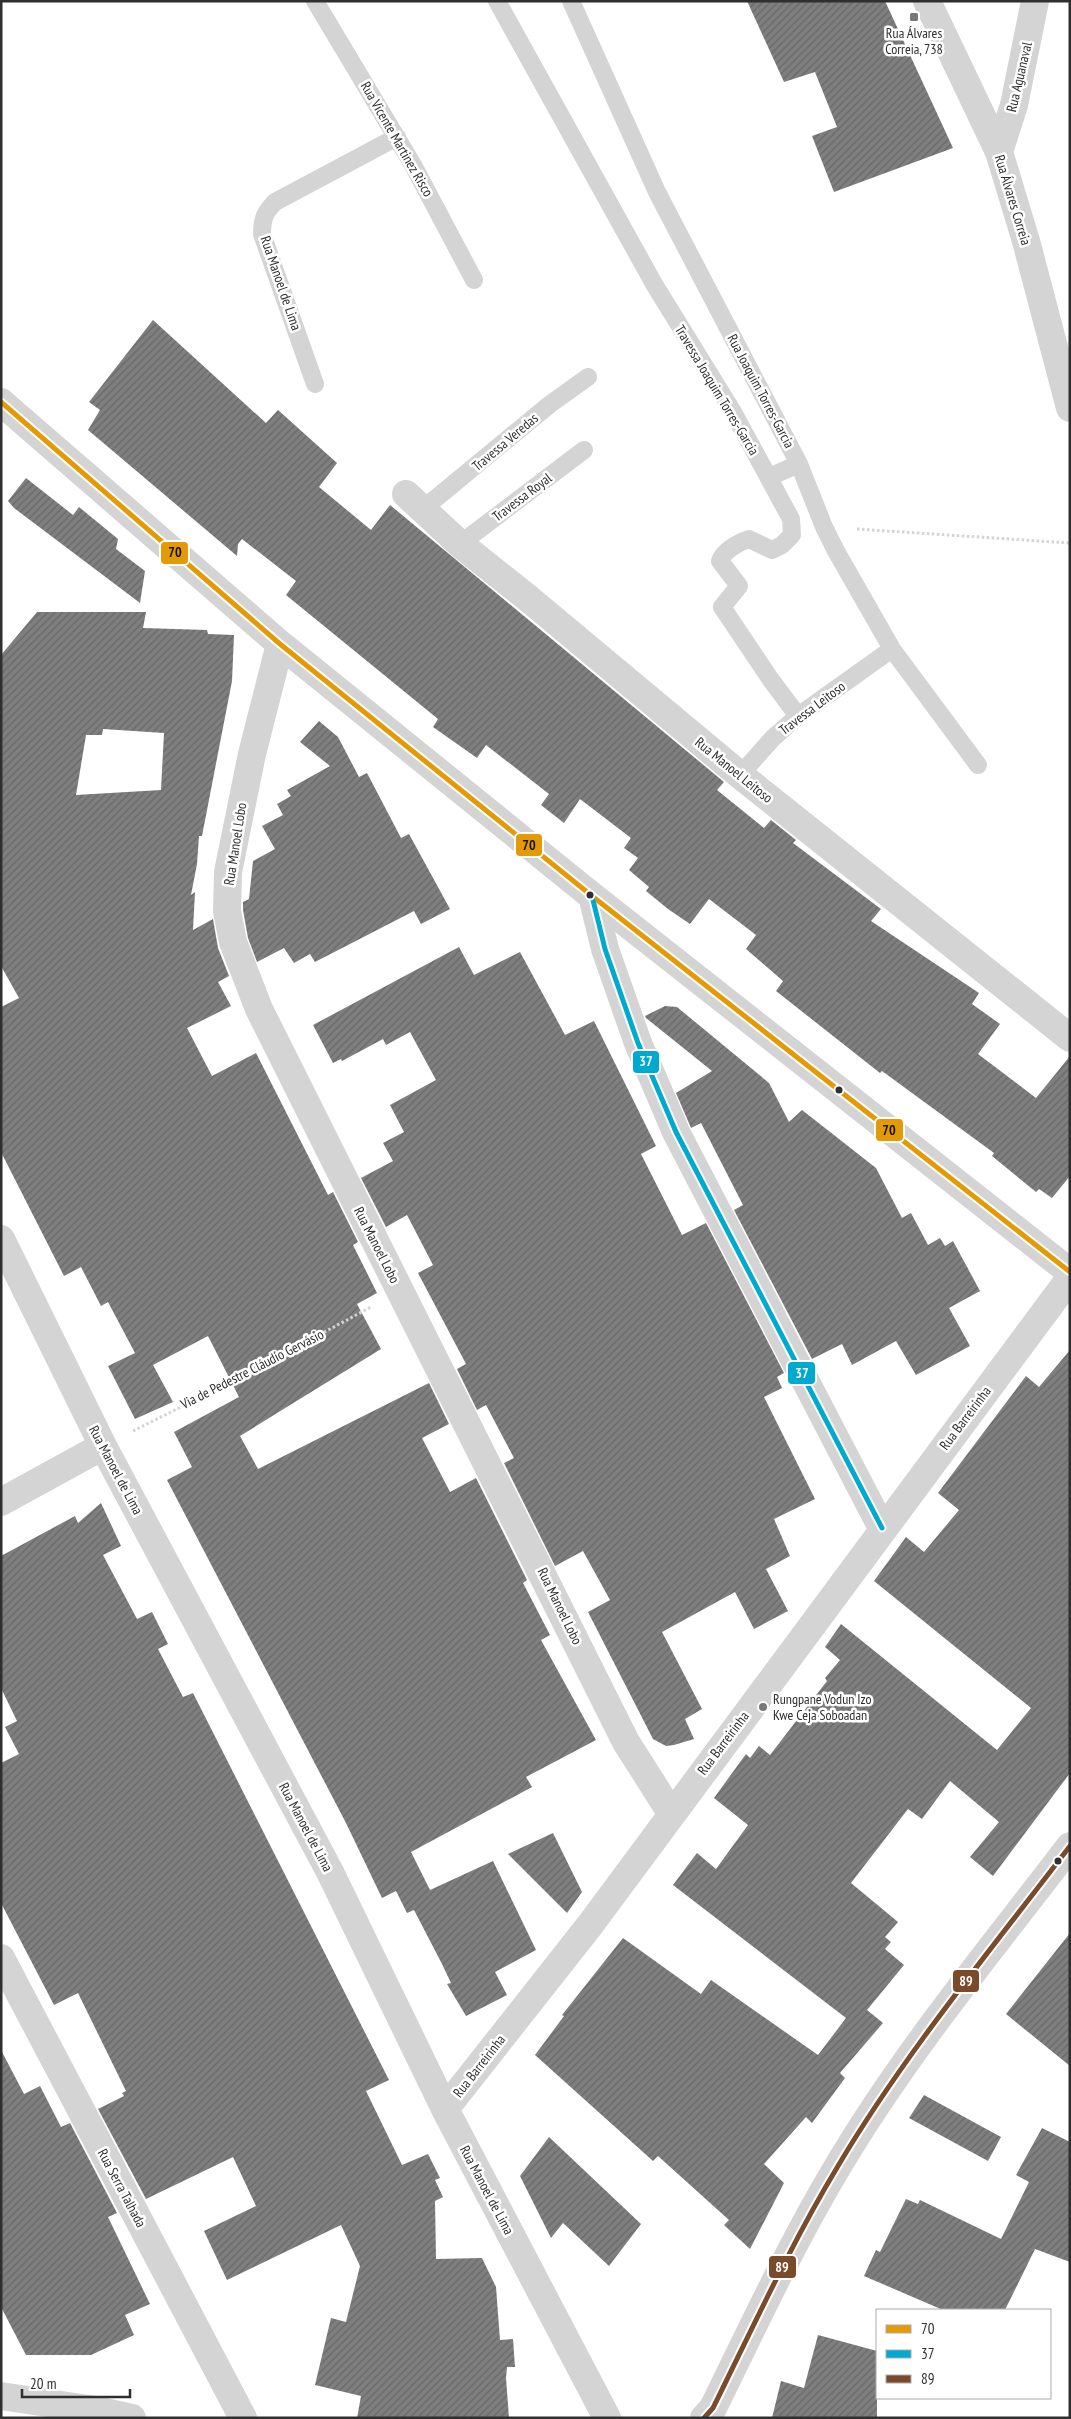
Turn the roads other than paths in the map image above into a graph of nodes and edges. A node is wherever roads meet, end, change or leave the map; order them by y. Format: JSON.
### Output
{"nodes":[{"id":1,"x":315,"y":1,"type":"edge"},
{"id":2,"x":497,"y":1,"type":"edge"},
{"id":3,"x":571,"y":1,"type":"edge"},
{"id":4,"x":927,"y":1,"type":"edge"},
{"id":5,"x":1036,"y":1,"type":"edge"},
{"id":6,"x":397,"y":137,"type":"junction"},
{"id":7,"x":999,"y":152,"type":"junction"},
{"id":8,"x":474,"y":280,"type":"dead end"},
{"id":9,"x":588,"y":376,"type":"dead end"},
{"id":10,"x":315,"y":384,"type":"dead end"},
{"id":11,"x":1,"y":402,"type":"edge"},
{"id":12,"x":1070,"y":408,"type":"edge"},
{"id":13,"x":584,"y":450,"type":"dead end"},
{"id":14,"x":799,"y":464,"type":"junction"},
{"id":15,"x":770,"y":477,"type":"junction"},
{"id":16,"x":414,"y":502,"type":"joint"},
{"id":17,"x":460,"y":544,"type":"junction"},
{"id":18,"x":280,"y":644,"type":"junction"},
{"id":19,"x":892,"y":649,"type":"junction"},
{"id":20,"x":798,"y":716,"type":"junction"},
{"id":21,"x":978,"y":765,"type":"dead end"},
{"id":22,"x":740,"y":775,"type":"junction"},
{"id":23,"x":592,"y":896,"type":"junction"},
{"id":24,"x":1070,"y":1038,"type":"edge"},
{"id":25,"x":1,"y":1239,"type":"edge"},
{"id":26,"x":1070,"y":1272,"type":"edge"},
{"id":27,"x":1070,"y":1278,"type":"edge"},
{"id":28,"x":103,"y":1446,"type":"junction"},
{"id":29,"x":1,"y":1502,"type":"edge"},
{"id":30,"x":882,"y":1528,"type":"junction"},
{"id":31,"x":671,"y":1813,"type":"junction"},
{"id":32,"x":1070,"y":1846,"type":"edge"},
{"id":33,"x":1,"y":1958,"type":"edge"},
{"id":34,"x":445,"y":2109,"type":"junction"},
{"id":35,"x":1,"y":2396,"type":"edge"},
{"id":36,"x":711,"y":2414,"type":"edge"},
{"id":37,"x":132,"y":2418,"type":"edge"},
{"id":38,"x":243,"y":2418,"type":"edge"},
{"id":39,"x":607,"y":2418,"type":"edge"}],
"edges":[{"from":1,"to":6,"type":"lane","name":"Rua Vicente Martinez Risco"},
{"from":2,"to":15,"type":"lane","name":"Travessa Joaquim Torres-Garcia"},
{"from":3,"to":14,"type":"lane","name":"Rua Joaquim Torres-Garcia"},
{"from":4,"to":7,"type":"street","name":"Rua Álvares Correia"},
{"from":5,"to":7,"type":"street","name":"Rua Aguanaval"},
{"from":6,"to":8,"type":"lane","name":"Rua Vicente Martinez Risco"},
{"from":6,"to":10,"type":"lane","name":"Rua Manoel de Lima"},
{"from":7,"to":12,"type":"street","name":"Rua Álvares Correia"},
{"from":9,"to":16,"type":"lane","name":"Travessa Veredas"},
{"from":11,"to":18,"type":"street"},
{"from":13,"to":17,"type":"lane","name":"Travessa Royal"},
{"from":14,"to":15,"type":"lane"},
{"from":14,"to":19,"type":"lane","name":"Rua Joaquim Torres-Garcia"},
{"from":15,"to":20,"type":"lane","name":"Travessa Joaquim Torres-Garcia"},
{"from":16,"to":17,"type":"street","name":"Rua Manoel Leitoso"},
{"from":17,"to":22,"type":"street","name":"Rua Manoel Leitoso"},
{"from":18,"to":23,"type":"street"},
{"from":18,"to":31,"type":"street","name":"Rua Manoel Lobo"},
{"from":19,"to":20,"type":"lane","name":"Travessa Leitoso"},
{"from":19,"to":21,"type":"lane","name":"Rua Joaquim Torres-Garcia"},
{"from":20,"to":22,"type":"lane","name":"Travessa Leitoso"},
{"from":22,"to":24,"type":"street","name":"Rua Manoel Leitoso"},
{"from":23,"to":26,"type":"street"},
{"from":23,"to":30,"type":"street"},
{"from":25,"to":28,"type":"street","name":"Rua Manoel de Lima"},
{"from":27,"to":30,"type":"street","name":"Rua Barreirinha"},
{"from":28,"to":29,"type":"street"},
{"from":28,"to":34,"type":"street","name":"Rua Manoel de Lima"},
{"from":30,"to":31,"type":"street","name":"Rua Barreirinha"},
{"from":31,"to":34,"type":"street","name":"Rua Barreirinha"},
{"from":32,"to":36,"type":"street"},
{"from":33,"to":38,"type":"street","name":"Rua Serra Talhada"},
{"from":34,"to":39,"type":"street","name":"Rua Manoel de Lima"},
{"from":35,"to":37,"type":"street"}]}
